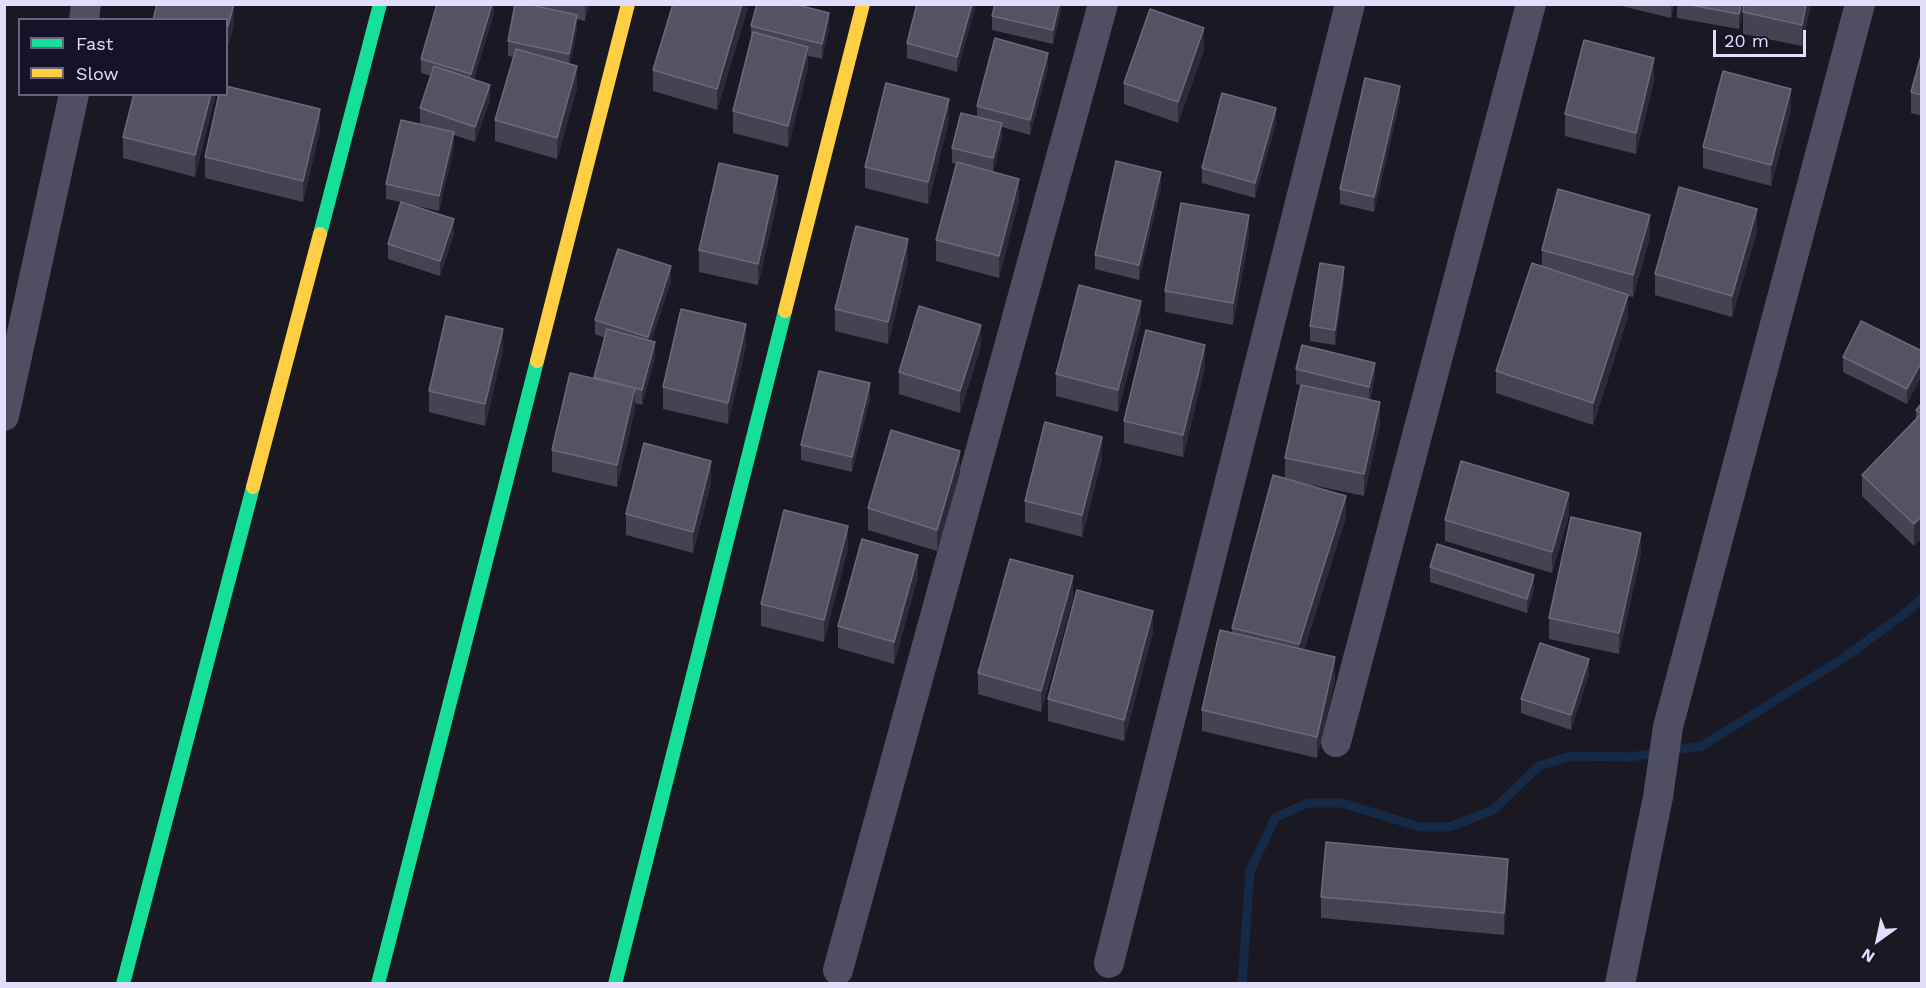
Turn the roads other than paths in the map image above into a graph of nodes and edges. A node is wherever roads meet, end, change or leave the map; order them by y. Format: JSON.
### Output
{"nodes":[{"id":1,"x":380,"y":4,"type":"edge"},
{"id":2,"x":628,"y":4,"type":"edge"},
{"id":3,"x":862,"y":4,"type":"edge"},
{"id":4,"x":1102,"y":4,"type":"edge"},
{"id":5,"x":1350,"y":4,"type":"edge"},
{"id":6,"x":1531,"y":4,"type":"edge"},
{"id":7,"x":1860,"y":4,"type":"edge"},
{"id":8,"x":74,"y":96,"type":"edge"},
{"id":9,"x":4,"y":416,"type":"edge"},
{"id":10,"x":1336,"y":742,"type":"dead end"},
{"id":11,"x":1110,"y":963,"type":"dead end"},
{"id":12,"x":838,"y":970,"type":"dead end"},
{"id":13,"x":123,"y":984,"type":"edge"},
{"id":14,"x":378,"y":984,"type":"edge"},
{"id":15,"x":615,"y":984,"type":"edge"},
{"id":16,"x":1620,"y":984,"type":"edge"}],
"edges":[{"from":1,"to":13,"type":"street"},
{"from":2,"to":14,"type":"street"},
{"from":3,"to":15,"type":"street"},
{"from":4,"to":12,"type":"street"},
{"from":5,"to":11,"type":"street"},
{"from":6,"to":10,"type":"street"},
{"from":7,"to":16,"type":"street"},
{"from":8,"to":9,"type":"street"}]}
